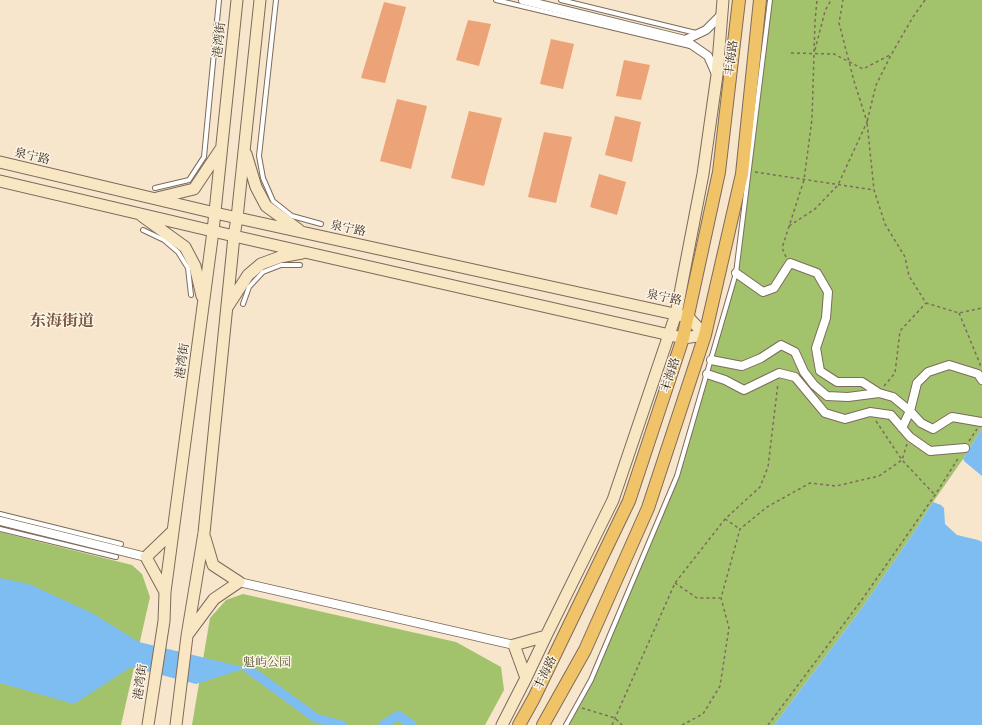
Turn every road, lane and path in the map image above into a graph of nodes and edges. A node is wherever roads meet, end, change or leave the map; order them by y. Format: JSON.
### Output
{"nodes":[{"id":1,"x":219,"y":0,"type":"edge"},
{"id":2,"x":237,"y":0,"type":"edge"},
{"id":3,"x":260,"y":0,"type":"edge"},
{"id":4,"x":276,"y":0,"type":"edge"},
{"id":5,"x":496,"y":0,"type":"edge"},
{"id":6,"x":523,"y":0,"type":"edge"},
{"id":7,"x":561,"y":0,"type":"edge"},
{"id":8,"x":723,"y":0,"type":"edge"},
{"id":9,"x":739,"y":0,"type":"edge"},
{"id":10,"x":760,"y":0,"type":"edge"},
{"id":11,"x":770,"y":0,"type":"edge"},
{"id":12,"x":817,"y":0,"type":"edge"},
{"id":13,"x":831,"y":0,"type":"edge"},
{"id":14,"x":843,"y":0,"type":"edge"},
{"id":15,"x":925,"y":0,"type":"edge"},
{"id":16,"x":722,"y":14,"type":"junction"},
{"id":17,"x":698,"y":34,"type":"junction"},
{"id":18,"x":685,"y":40,"type":"junction"},
{"id":19,"x":696,"y":48,"type":"junction"},
{"id":20,"x":790,"y":52,"type":"dead end"},
{"id":21,"x":814,"y":54,"type":"junction"},
{"id":22,"x":891,"y":55,"type":"junction"},
{"id":23,"x":850,"y":62,"type":"junction"},
{"id":24,"x":717,"y":75,"type":"junction"},
{"id":25,"x":867,"y":122,"type":"junction"},
{"id":26,"x":222,"y":148,"type":"junction"},
{"id":27,"x":244,"y":148,"type":"junction"},
{"id":28,"x":0,"y":162,"type":"edge"},
{"id":29,"x":749,"y":172,"type":"junction"},
{"id":30,"x":804,"y":180,"type":"junction"},
{"id":31,"x":0,"y":181,"type":"edge"},
{"id":32,"x":838,"y":185,"type":"junction"},
{"id":33,"x":874,"y":190,"type":"junction"},
{"id":34,"x":155,"y":193,"type":"junction"},
{"id":35,"x":139,"y":213,"type":"junction"},
{"id":36,"x":215,"y":213,"type":"junction"},
{"id":37,"x":237,"y":218,"type":"junction"},
{"id":38,"x":321,"y":224,"type":"dead end"},
{"id":39,"x":789,"y":226,"type":"junction"},
{"id":40,"x":143,"y":230,"type":"dead end"},
{"id":41,"x":213,"y":231,"type":"junction"},
{"id":42,"x":303,"y":232,"type":"junction"},
{"id":43,"x":234,"y":236,"type":"junction"},
{"id":44,"x":308,"y":252,"type":"junction"},
{"id":45,"x":790,"y":263,"type":"junction"},
{"id":46,"x":300,"y":265,"type":"dead end"},
{"id":47,"x":736,"y":273,"type":"junction"},
{"id":48,"x":191,"y":295,"type":"dead end"},
{"id":49,"x":926,"y":303,"type":"junction"},
{"id":50,"x":203,"y":304,"type":"junction"},
{"id":51,"x":243,"y":304,"type":"dead end"},
{"id":52,"x":982,"y":308,"type":"edge"},
{"id":53,"x":227,"y":309,"type":"junction"},
{"id":54,"x":959,"y":312,"type":"junction"},
{"id":55,"x":676,"y":314,"type":"junction"},
{"id":56,"x":688,"y":317,"type":"junction"},
{"id":57,"x":669,"y":334,"type":"junction"},
{"id":58,"x":705,"y":335,"type":"junction"},
{"id":59,"x":683,"y":338,"type":"junction"},
{"id":60,"x":711,"y":360,"type":"junction"},
{"id":61,"x":779,"y":373,"type":"junction"},
{"id":62,"x":707,"y":374,"type":"junction"},
{"id":63,"x":980,"y":377,"type":"edge"},
{"id":64,"x":880,"y":393,"type":"junction"},
{"id":65,"x":910,"y":411,"type":"junction"},
{"id":66,"x":870,"y":412,"type":"junction"},
{"id":67,"x":981,"y":422,"type":"edge"},
{"id":68,"x":902,"y":428,"type":"junction"},
{"id":69,"x":910,"y":437,"type":"junction"},
{"id":70,"x":964,"y":448,"type":"junction"},
{"id":71,"x":902,"y":460,"type":"junction"},
{"id":72,"x":935,"y":495,"type":"junction"},
{"id":73,"x":0,"y":514,"type":"edge"},
{"id":74,"x":725,"y":519,"type":"junction"},
{"id":75,"x":0,"y":521,"type":"edge"},
{"id":76,"x":0,"y":529,"type":"edge"},
{"id":77,"x":740,"y":529,"type":"junction"},
{"id":78,"x":173,"y":531,"type":"junction"},
{"id":79,"x":204,"y":533,"type":"junction"},
{"id":80,"x":121,"y":544,"type":"dead end"},
{"id":81,"x":116,"y":557,"type":"dead end"},
{"id":82,"x":146,"y":557,"type":"junction"},
{"id":83,"x":239,"y":582,"type":"junction"},
{"id":84,"x":675,"y":583,"type":"junction"},
{"id":85,"x":165,"y":592,"type":"junction"},
{"id":86,"x":721,"y":598,"type":"junction"},
{"id":87,"x":546,"y":636,"type":"junction"},
{"id":88,"x":187,"y":638,"type":"junction"},
{"id":89,"x":514,"y":645,"type":"junction"},
{"id":90,"x":526,"y":678,"type":"junction"},
{"id":91,"x":576,"y":706,"type":"junction"},
{"id":92,"x":615,"y":718,"type":"junction"},
{"id":93,"x":148,"y":725,"type":"edge"},
{"id":94,"x":176,"y":725,"type":"edge"},
{"id":95,"x":502,"y":725,"type":"edge"},
{"id":96,"x":519,"y":725,"type":"edge"},
{"id":97,"x":543,"y":725,"type":"edge"},
{"id":98,"x":566,"y":725,"type":"edge"},
{"id":99,"x":612,"y":725,"type":"edge"},
{"id":100,"x":622,"y":725,"type":"edge"},
{"id":101,"x":682,"y":725,"type":"edge"},
{"id":102,"x":768,"y":725,"type":"edge"}],
"edges":[{"from":1,"to":34,"type":"lane"},
{"from":2,"to":26,"type":"street","name":"港湾街"},
{"from":3,"to":27,"type":"street"},
{"from":4,"to":38,"type":"lane"},
{"from":5,"to":19,"type":"lane"},
{"from":6,"to":18,"type":"street"},
{"from":7,"to":17,"type":"lane"},
{"from":8,"to":16,"type":"street"},
{"from":9,"to":56,"type":"main road","name":"丰海路"},
{"from":10,"to":58,"type":"main road","name":"丰海路"},
{"from":11,"to":29,"type":"lane"},
{"from":12,"to":21,"type":"path"},
{"from":13,"to":21,"type":"path"},
{"from":14,"to":23,"type":"path"},
{"from":15,"to":22,"type":"path"},
{"from":16,"to":17,"type":"street"},
{"from":16,"to":24,"type":"street"},
{"from":17,"to":18,"type":"street"},
{"from":18,"to":19,"type":"street"},
{"from":19,"to":24,"type":"street"},
{"from":20,"to":21,"type":"path"},
{"from":21,"to":23,"type":"path"},
{"from":21,"to":30,"type":"path"},
{"from":22,"to":23,"type":"path"},
{"from":22,"to":25,"type":"path"},
{"from":23,"to":25,"type":"path"},
{"from":24,"to":55,"type":"street"},
{"from":25,"to":32,"type":"path"},
{"from":25,"to":33,"type":"path"},
{"from":26,"to":34,"type":"street"},
{"from":26,"to":36,"type":"street","name":"港湾街"},
{"from":27,"to":37,"type":"street"},
{"from":27,"to":42,"type":"street"},
{"from":28,"to":34,"type":"street","name":"泉宁路"},
{"from":29,"to":30,"type":"path"},
{"from":29,"to":47,"type":"lane"},
{"from":30,"to":32,"type":"path"},
{"from":30,"to":39,"type":"path"},
{"from":31,"to":35,"type":"street"},
{"from":32,"to":33,"type":"path"},
{"from":32,"to":39,"type":"path"},
{"from":33,"to":49,"type":"path"},
{"from":34,"to":36,"type":"street","name":"泉宁路"},
{"from":35,"to":41,"type":"street"},
{"from":35,"to":50,"type":"street"},
{"from":36,"to":37,"type":"street","name":"泉宁路"},
{"from":36,"to":41,"type":"street","name":"港湾街"},
{"from":37,"to":42,"type":"street","name":"泉宁路"},
{"from":37,"to":43,"type":"street"},
{"from":39,"to":45,"type":"path"},
{"from":40,"to":48,"type":"lane"},
{"from":41,"to":43,"type":"street"},
{"from":41,"to":50,"type":"street","name":"港湾街"},
{"from":42,"to":55,"type":"street","name":"泉宁路"},
{"from":43,"to":44,"type":"street"},
{"from":43,"to":53,"type":"street"},
{"from":44,"to":53,"type":"street"},
{"from":44,"to":57,"type":"street"},
{"from":45,"to":47,"type":"street"},
{"from":45,"to":64,"type":"street"},
{"from":46,"to":51,"type":"lane"},
{"from":47,"to":60,"type":"lane"},
{"from":49,"to":54,"type":"path"},
{"from":49,"to":64,"type":"path"},
{"from":50,"to":78,"type":"street","name":"港湾街"},
{"from":52,"to":54,"type":"path"},
{"from":53,"to":79,"type":"street"},
{"from":54,"to":63,"type":"path"},
{"from":55,"to":56,"type":"street","name":"泉宁路"},
{"from":55,"to":57,"type":"street"},
{"from":56,"to":58,"type":"street","name":"泉宁路"},
{"from":56,"to":59,"type":"main road","name":"丰海路"},
{"from":57,"to":59,"type":"street"},
{"from":57,"to":87,"type":"street"},
{"from":58,"to":59,"type":"street"},
{"from":58,"to":97,"type":"main road","name":"丰海路"},
{"from":59,"to":96,"type":"main road","name":"丰海路"},
{"from":60,"to":62,"type":"lane"},
{"from":60,"to":64,"type":"street"},
{"from":61,"to":62,"type":"street"},
{"from":61,"to":66,"type":"street"},
{"from":61,"to":74,"type":"path"},
{"from":62,"to":91,"type":"lane"},
{"from":63,"to":65,"type":"street"},
{"from":64,"to":65,"type":"street"},
{"from":65,"to":67,"type":"street"},
{"from":65,"to":68,"type":"street"},
{"from":66,"to":68,"type":"street"},
{"from":66,"to":71,"type":"path"},
{"from":67,"to":70,"type":"path"},
{"from":68,"to":69,"type":"street"},
{"from":69,"to":70,"type":"street"},
{"from":69,"to":71,"type":"path"},
{"from":70,"to":72,"type":"path"},
{"from":71,"to":72,"type":"path"},
{"from":71,"to":77,"type":"path"},
{"from":72,"to":102,"type":"path"},
{"from":73,"to":80,"type":"lane"},
{"from":74,"to":77,"type":"path"},
{"from":74,"to":84,"type":"path"},
{"from":75,"to":82,"type":"street"},
{"from":76,"to":81,"type":"lane"},
{"from":77,"to":86,"type":"path"},
{"from":78,"to":82,"type":"street"},
{"from":78,"to":85,"type":"street","name":"港湾街"},
{"from":79,"to":83,"type":"street"},
{"from":79,"to":88,"type":"street"},
{"from":82,"to":85,"type":"street"},
{"from":83,"to":88,"type":"street"},
{"from":83,"to":89,"type":"street"},
{"from":84,"to":86,"type":"path"},
{"from":84,"to":92,"type":"path"},
{"from":85,"to":93,"type":"street","name":"港湾街"},
{"from":86,"to":101,"type":"path"},
{"from":87,"to":89,"type":"street"},
{"from":87,"to":90,"type":"street"},
{"from":88,"to":94,"type":"street"},
{"from":89,"to":90,"type":"street"},
{"from":90,"to":95,"type":"street"},
{"from":91,"to":92,"type":"path"},
{"from":91,"to":98,"type":"lane"},
{"from":92,"to":99,"type":"path"},
{"from":92,"to":100,"type":"path"}]}
